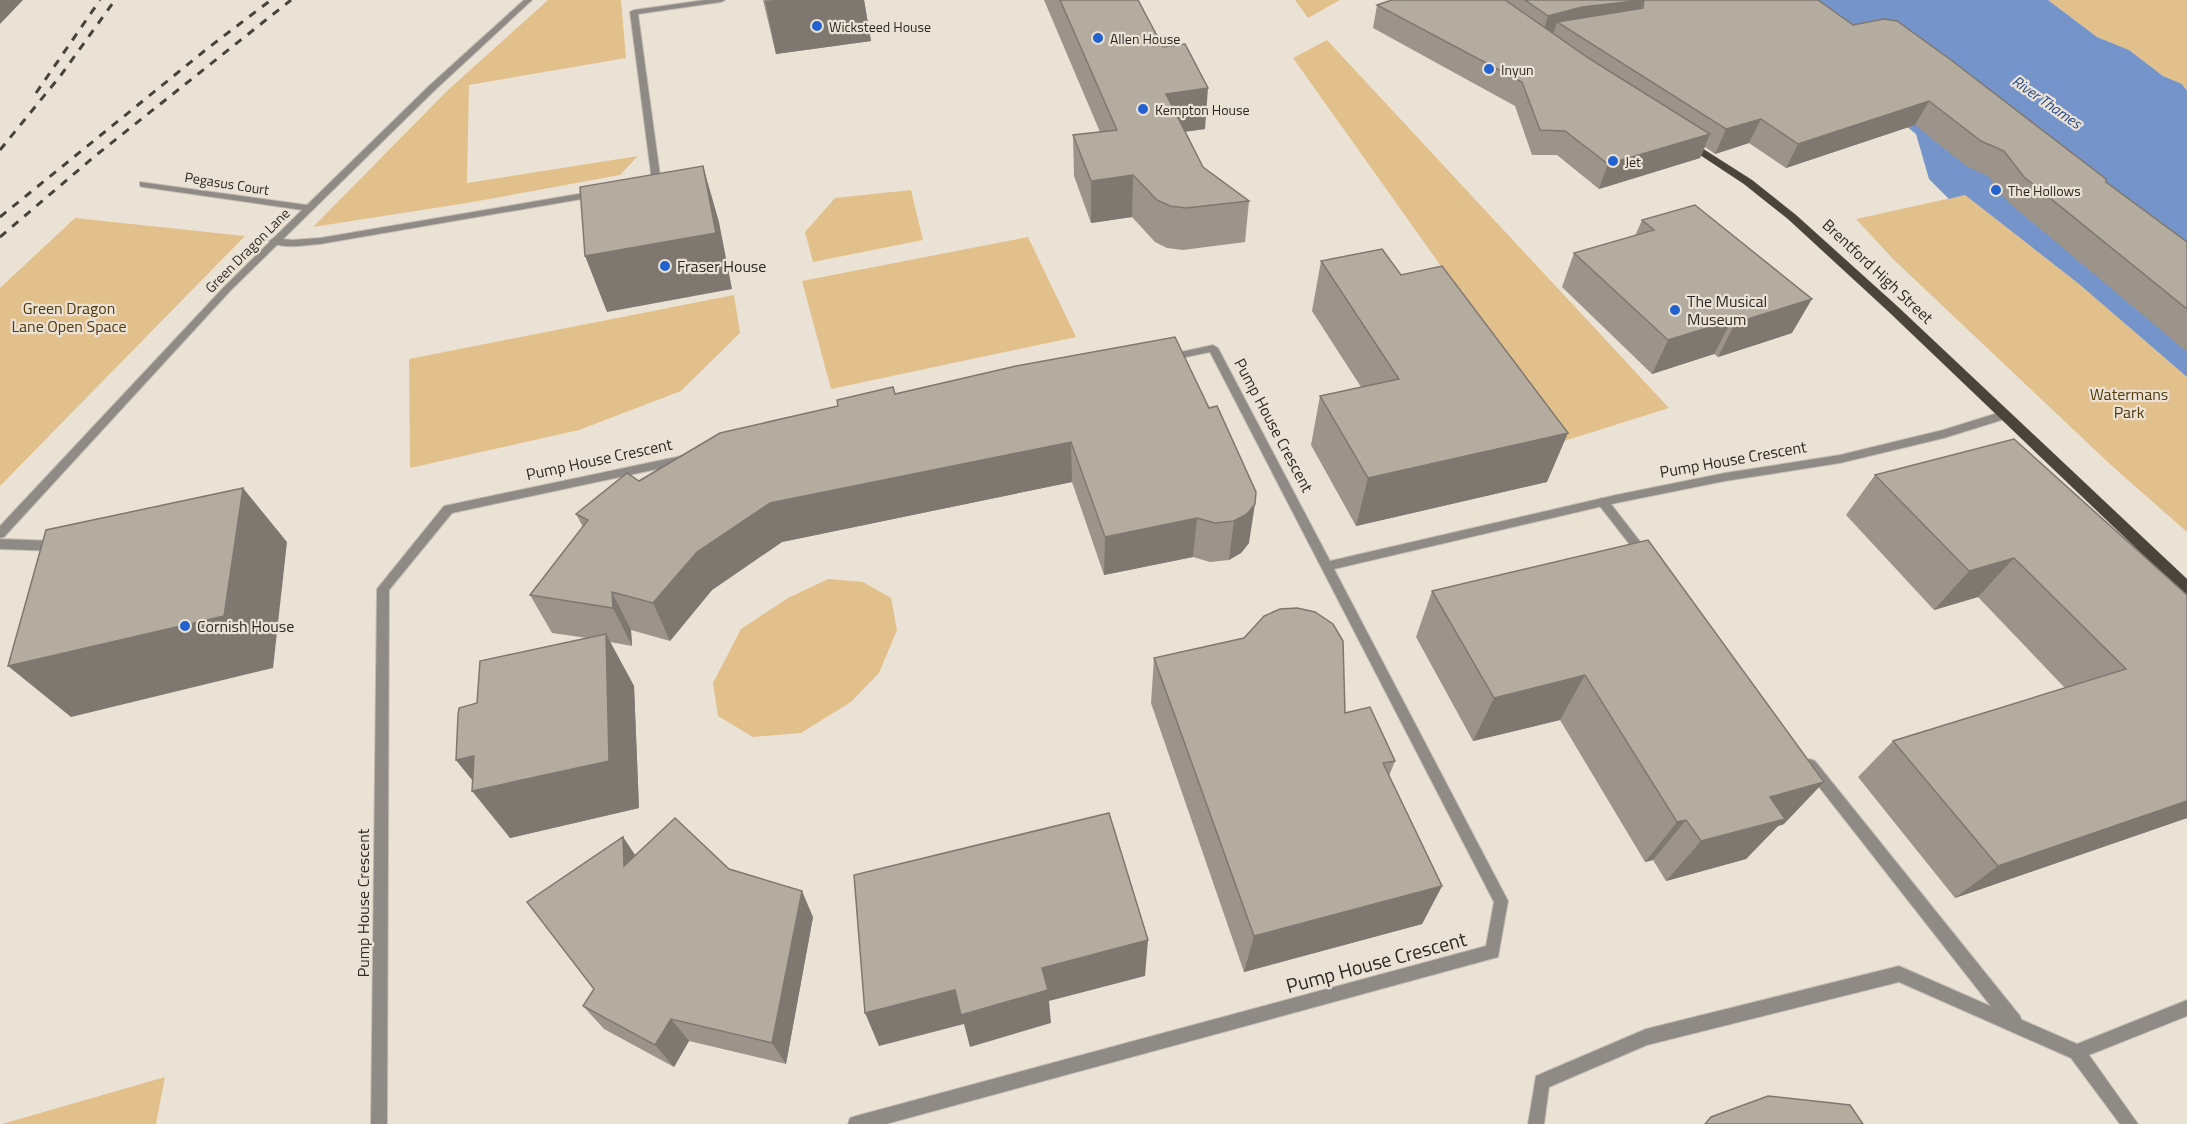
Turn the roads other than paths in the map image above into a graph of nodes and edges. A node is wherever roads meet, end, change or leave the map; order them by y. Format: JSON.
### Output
{"nodes":[{"id":1,"x":528,"y":0,"type":"edge"},
{"id":2,"x":721,"y":0,"type":"edge"},
{"id":3,"x":1674,"y":134,"type":"edge"},
{"id":4,"x":143,"y":184,"type":"dead end"},
{"id":5,"x":646,"y":185,"type":"edge"},
{"id":6,"x":602,"y":193,"type":"edge"},
{"id":7,"x":308,"y":208,"type":"junction"},
{"id":8,"x":274,"y":241,"type":"junction"},
{"id":9,"x":1155,"y":361,"type":"edge"},
{"id":10,"x":2004,"y":415,"type":"junction"},
{"id":11,"x":700,"y":456,"type":"edge"},
{"id":12,"x":1603,"y":502,"type":"junction"},
{"id":13,"x":0,"y":534,"type":"edge"},
{"id":14,"x":0,"y":544,"type":"edge"},
{"id":15,"x":63,"y":544,"type":"edge"},
{"id":16,"x":1327,"y":566,"type":"junction"},
{"id":17,"x":1655,"y":567,"type":"edge"},
{"id":18,"x":2187,"y":588,"type":"edge"},
{"id":19,"x":1801,"y":753,"type":"edge"},
{"id":20,"x":2187,"y":1008,"type":"edge"},
{"id":21,"x":2014,"y":1022,"type":"junction"},
{"id":22,"x":2077,"y":1052,"type":"junction"},
{"id":23,"x":379,"y":1124,"type":"edge"},
{"id":24,"x":856,"y":1124,"type":"edge"},
{"id":25,"x":1536,"y":1124,"type":"edge"},
{"id":26,"x":2130,"y":1124,"type":"edge"}],
"edges":[{"from":1,"to":7,"type":"street","name":"Green Dragon Lane"},
{"from":2,"to":5,"type":"street"},
{"from":3,"to":10,"type":"main road","name":"Brentford High Street"},
{"from":4,"to":7,"type":"street","name":"Pegasus Court"},
{"from":6,"to":8,"type":"street"},
{"from":7,"to":8,"type":"street","name":"Green Dragon Lane"},
{"from":8,"to":13,"type":"street","name":"Green Dragon Lane"},
{"from":9,"to":16,"type":"street","name":"Pump House Crescent"},
{"from":10,"to":12,"type":"street","name":"Pump House Crescent"},
{"from":10,"to":18,"type":"main road","name":"Brentford High Street"},
{"from":11,"to":23,"type":"street","name":"Pump House Crescent"},
{"from":12,"to":16,"type":"street","name":"Pump House Crescent"},
{"from":12,"to":17,"type":"street"},
{"from":14,"to":15,"type":"street"},
{"from":16,"to":24,"type":"street","name":"Pump House Crescent"},
{"from":19,"to":21,"type":"street"},
{"from":20,"to":22,"type":"street"},
{"from":21,"to":22,"type":"street"},
{"from":21,"to":25,"type":"street"},
{"from":22,"to":26,"type":"street"}]}
